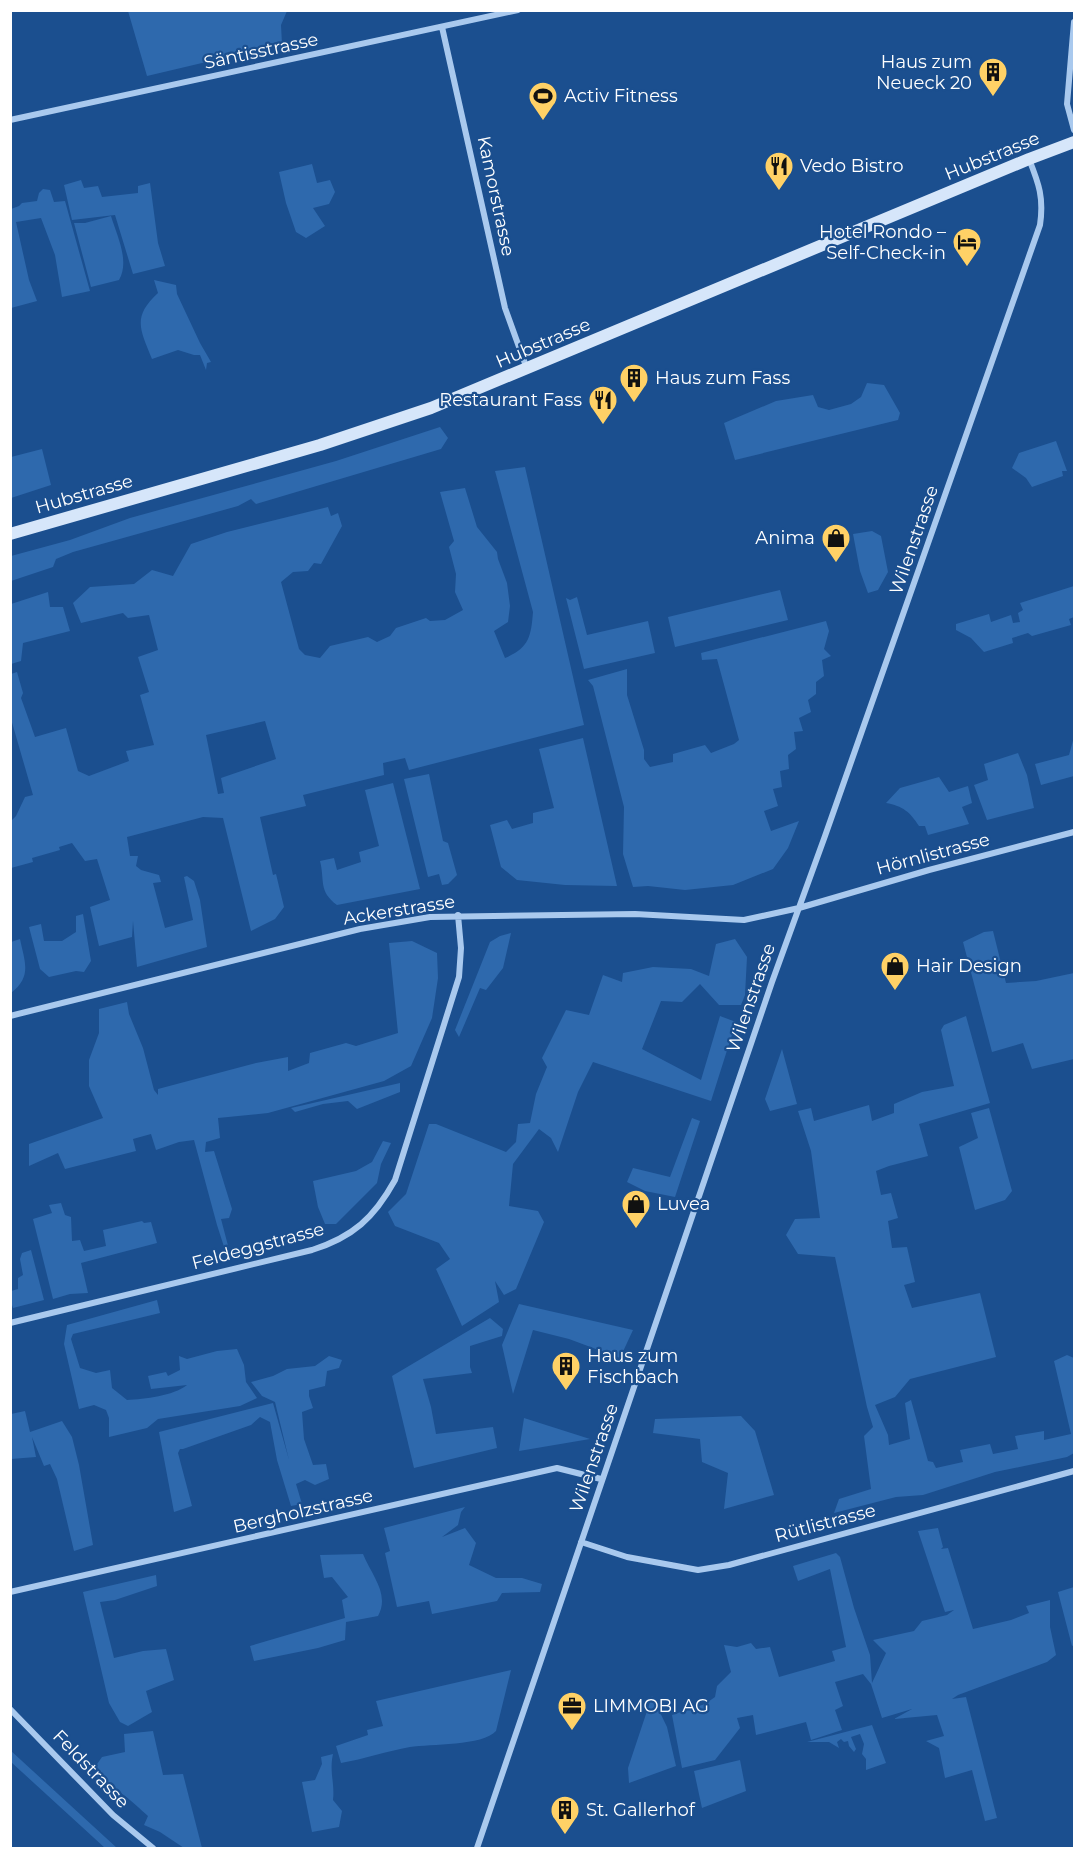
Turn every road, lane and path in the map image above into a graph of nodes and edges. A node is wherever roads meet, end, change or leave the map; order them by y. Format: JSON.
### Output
{"nodes":[{"id":1,"x":518,"y":10,"type":"edge"},
{"id":2,"x":1074,"y":22,"type":"edge"},
{"id":3,"x":442,"y":27,"type":"junction"},
{"id":4,"x":10,"y":120,"type":"edge"},
{"id":5,"x":1074,"y":130,"type":"edge"},
{"id":6,"x":1074,"y":142,"type":"edge"},
{"id":7,"x":1029,"y":159,"type":"junction"},
{"id":8,"x":527,"y":369,"type":"junction"},
{"id":9,"x":10,"y":534,"type":"edge"},
{"id":10,"x":1074,"y":832,"type":"edge"},
{"id":11,"x":799,"y":908,"type":"junction"},
{"id":12,"x":458,"y":915,"type":"junction"},
{"id":13,"x":10,"y":1016,"type":"edge"},
{"id":14,"x":10,"y":1323,"type":"edge"},
{"id":15,"x":1074,"y":1471,"type":"edge"},
{"id":16,"x":602,"y":1479,"type":"junction"},
{"id":17,"x":582,"y":1542,"type":"junction"},
{"id":18,"x":10,"y":1592,"type":"edge"},
{"id":19,"x":10,"y":1709,"type":"edge"},
{"id":20,"x":153,"y":1848,"type":"edge"},
{"id":21,"x":477,"y":1848,"type":"edge"}],
"edges":[{"from":1,"to":3,"type":"street","name":"Säntisstrasse"},
{"from":2,"to":5,"type":"street"},
{"from":3,"to":4,"type":"street","name":"Säntisstrasse"},
{"from":3,"to":8,"type":"street","name":"Kamorstrasse"},
{"from":6,"to":7,"type":"street","name":"Hubstrasse"},
{"from":7,"to":8,"type":"street","name":"Hubstrasse"},
{"from":7,"to":11,"type":"street","name":"Wilenstrasse"},
{"from":8,"to":9,"type":"street","name":"Hubstrasse"},
{"from":10,"to":11,"type":"street","name":"Hörnlistrasse"},
{"from":11,"to":12,"type":"street","name":"Ackerstrasse"},
{"from":11,"to":16,"type":"street","name":"Wilenstrasse"},
{"from":12,"to":13,"type":"street","name":"Ackerstrasse"},
{"from":12,"to":14,"type":"street","name":"Feldeggstrasse"},
{"from":15,"to":17,"type":"street","name":"Rütlistrasse"},
{"from":16,"to":17,"type":"street","name":"Wilenstrasse"},
{"from":16,"to":18,"type":"street","name":"Bergholzstrasse"},
{"from":17,"to":21,"type":"street","name":"Wilenstrasse"},
{"from":19,"to":20,"type":"street","name":"Feldstrasse"}]}
